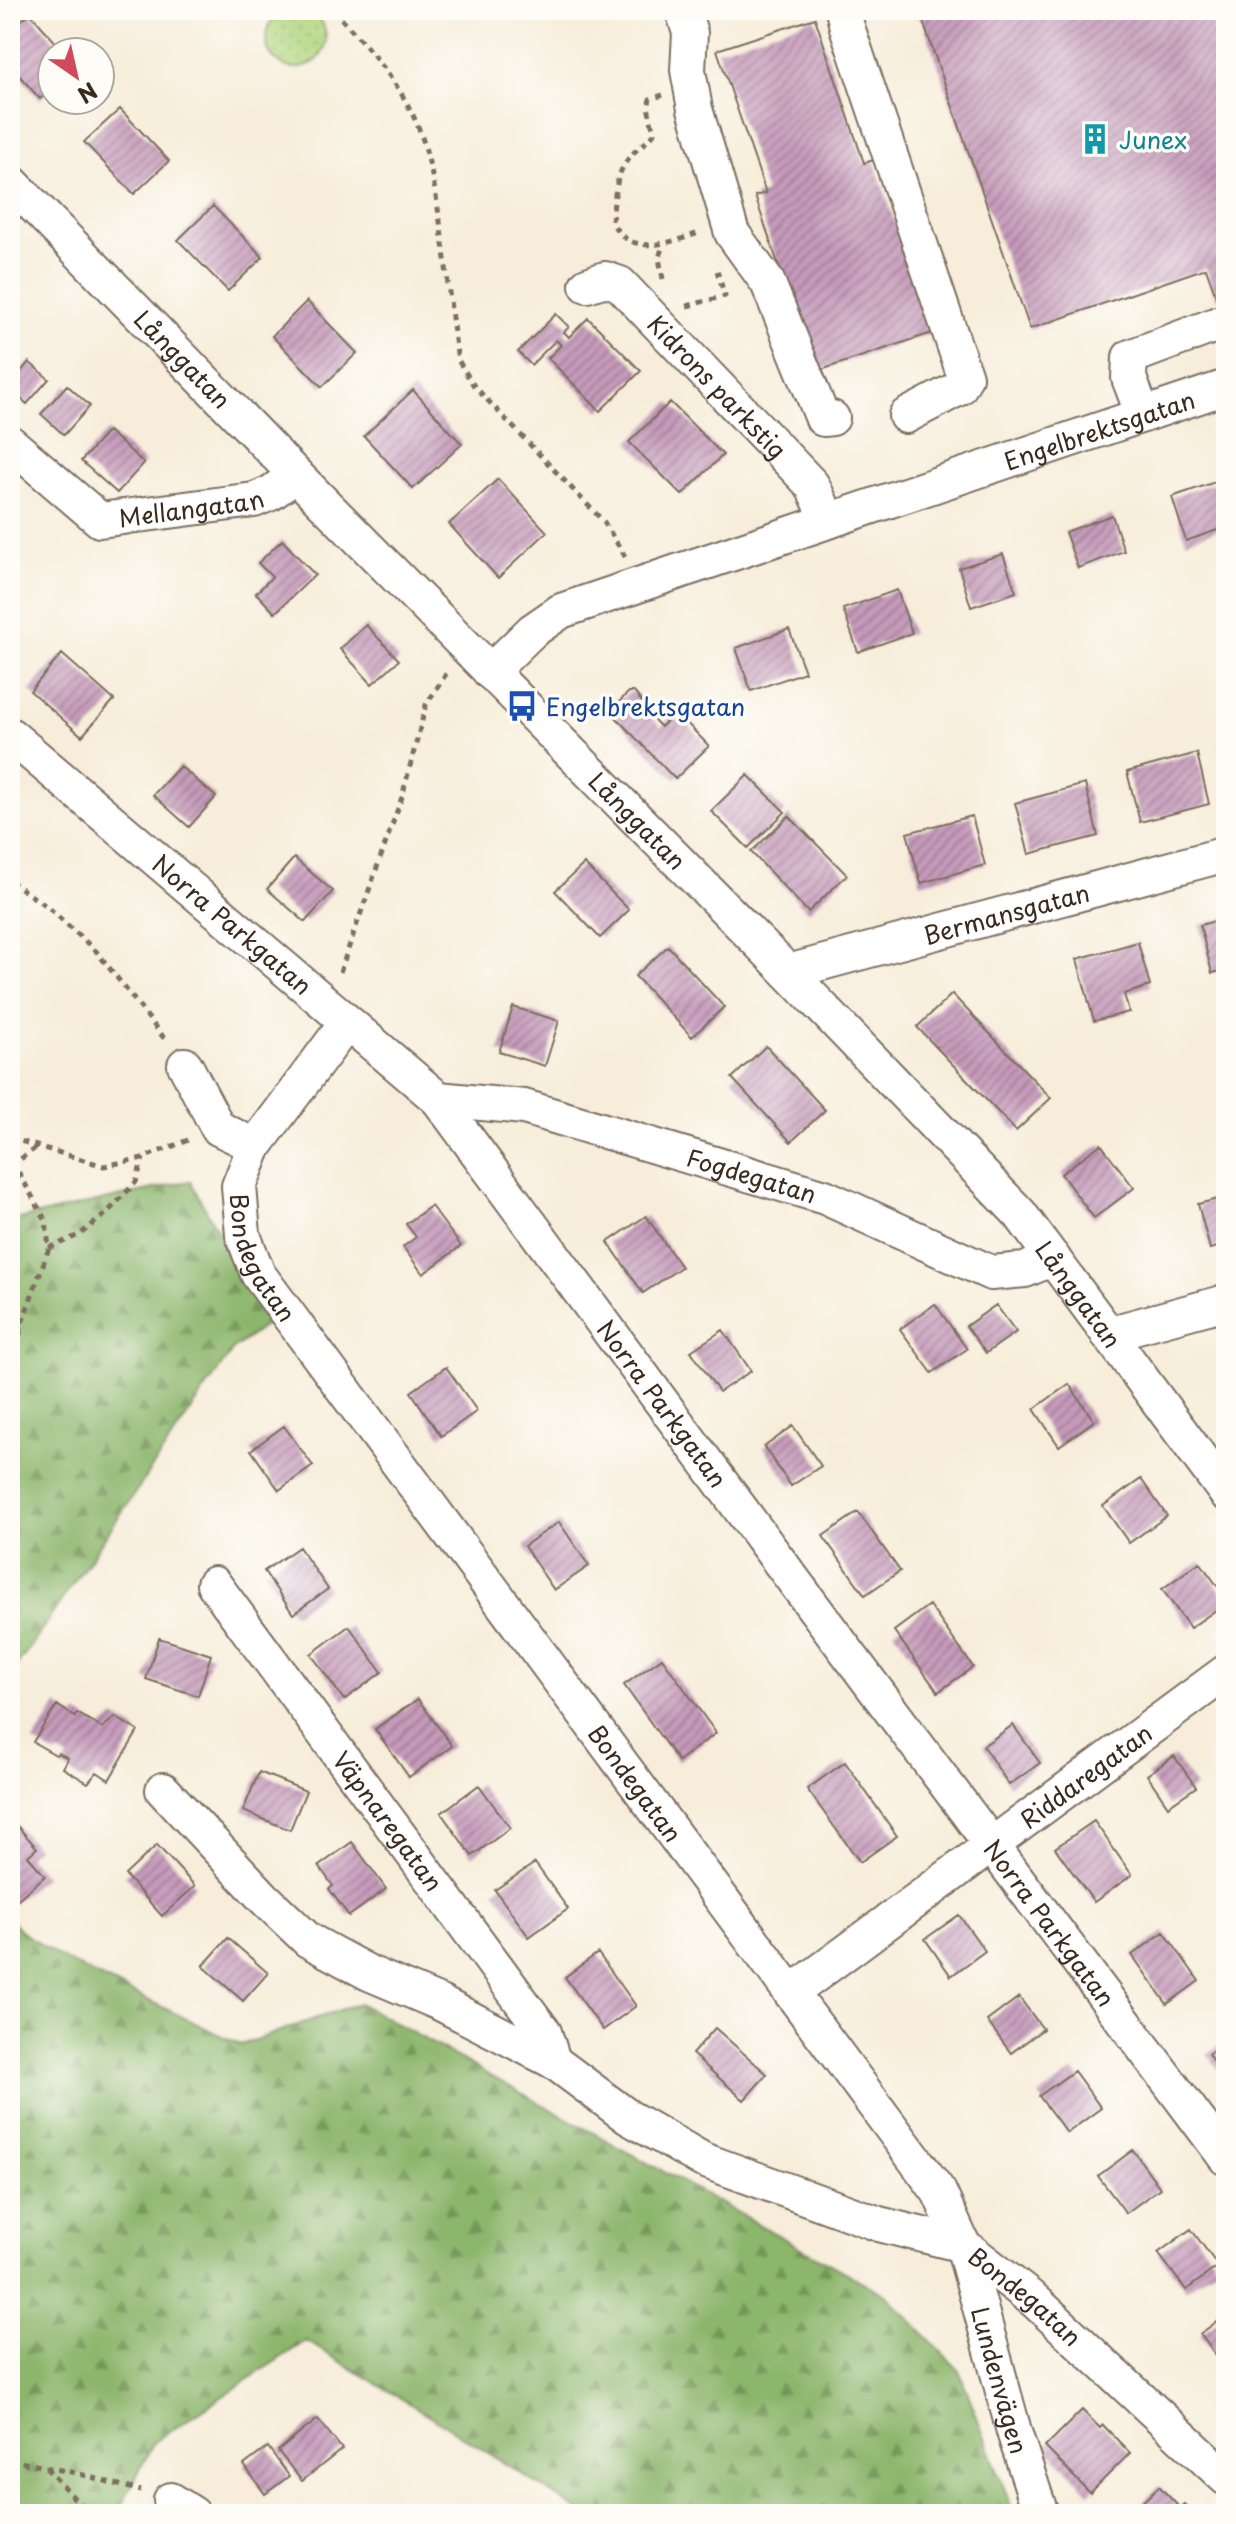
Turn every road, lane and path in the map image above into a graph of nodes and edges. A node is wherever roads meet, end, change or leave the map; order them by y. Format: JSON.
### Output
{"nodes":[{"id":1,"x":333,"y":10,"type":"edge"},
{"id":2,"x":683,"y":10,"type":"edge"},
{"id":3,"x":843,"y":10,"type":"edge"},
{"id":4,"x":690,"y":86,"type":"junction"},
{"id":5,"x":10,"y":183,"type":"edge"},
{"id":6,"x":707,"y":244,"type":"dead end"},
{"id":7,"x":663,"y":245,"type":"junction"},
{"id":8,"x":712,"y":257,"type":"dead end"},
{"id":9,"x":666,"y":284,"type":"dead end"},
{"id":10,"x":587,"y":285,"type":"dead end"},
{"id":11,"x":679,"y":304,"type":"dead end"},
{"id":12,"x":1226,"y":321,"type":"edge"},
{"id":13,"x":1226,"y":387,"type":"edge"},
{"id":14,"x":1143,"y":415,"type":"junction"},
{"id":15,"x":906,"y":416,"type":"dead end"},
{"id":16,"x":832,"y":418,"type":"dead end"},
{"id":17,"x":10,"y":443,"type":"edge"},
{"id":18,"x":296,"y":475,"type":"junction"},
{"id":19,"x":829,"y":521,"type":"junction"},
{"id":20,"x":636,"y":587,"type":"junction"},
{"id":21,"x":479,"y":660,"type":"junction"},
{"id":22,"x":10,"y":735,"type":"edge"},
{"id":23,"x":1226,"y":854,"type":"edge"},
{"id":24,"x":10,"y":881,"type":"edge"},
{"id":25,"x":788,"y":972,"type":"junction"},
{"id":26,"x":346,"y":1024,"type":"junction"},
{"id":27,"x":185,"y":1065,"type":"joint"},
{"id":28,"x":438,"y":1099,"type":"junction"},
{"id":29,"x":218,"y":1128,"type":"junction"},
{"id":30,"x":10,"y":1138,"type":"edge"},
{"id":31,"x":38,"y":1146,"type":"junction"},
{"id":32,"x":255,"y":1146,"type":"junction"},
{"id":33,"x":143,"y":1158,"type":"junction"},
{"id":34,"x":49,"y":1248,"type":"junction"},
{"id":35,"x":1053,"y":1258,"type":"junction"},
{"id":36,"x":1226,"y":1302,"type":"edge"},
{"id":37,"x":1108,"y":1334,"type":"junction"},
{"id":38,"x":10,"y":1381,"type":"edge"},
{"id":39,"x":1226,"y":1493,"type":"edge"},
{"id":40,"x":214,"y":1584,"type":"dead end"},
{"id":41,"x":1226,"y":1672,"type":"edge"},
{"id":42,"x":163,"y":1790,"type":"dead end"},
{"id":43,"x":993,"y":1844,"type":"junction"},
{"id":44,"x":791,"y":1993,"type":"junction"},
{"id":45,"x":553,"y":2061,"type":"junction"},
{"id":46,"x":1226,"y":2158,"type":"edge"},
{"id":47,"x":963,"y":2245,"type":"junction"},
{"id":48,"x":10,"y":2460,"type":"edge"},
{"id":49,"x":45,"y":2466,"type":"junction"},
{"id":50,"x":1226,"y":2478,"type":"edge"},
{"id":51,"x":182,"y":2507,"type":"edge"},
{"id":52,"x":89,"y":2514,"type":"edge"},
{"id":53,"x":1041,"y":2514,"type":"edge"}],
"edges":[{"from":1,"to":20,"type":"path"},
{"from":2,"to":4,"type":"street"},
{"from":3,"to":15,"type":"street"},
{"from":4,"to":7,"type":"path"},
{"from":4,"to":16,"type":"street"},
{"from":5,"to":18,"type":"street","name":"Långgatan"},
{"from":6,"to":7,"type":"path"},
{"from":7,"to":9,"type":"path"},
{"from":8,"to":11,"type":"path"},
{"from":10,"to":19,"type":"street","name":"Kidrons parkstig"},
{"from":12,"to":14,"type":"street"},
{"from":13,"to":14,"type":"street","name":"Engelbrektsgatan"},
{"from":14,"to":19,"type":"street","name":"Engelbrektsgatan"},
{"from":17,"to":18,"type":"street","name":"Mellangatan"},
{"from":18,"to":21,"type":"street","name":"Långgatan"},
{"from":19,"to":20,"type":"street","name":"Engelbrektsgatan"},
{"from":20,"to":21,"type":"street","name":"Engelbrektsgatan"},
{"from":21,"to":25,"type":"street","name":"Långgatan"},
{"from":21,"to":26,"type":"path"},
{"from":22,"to":26,"type":"street","name":"Norra Parkgatan"},
{"from":23,"to":25,"type":"street","name":"Bermansgatan"},
{"from":24,"to":27,"type":"path"},
{"from":25,"to":35,"type":"street","name":"Långgatan"},
{"from":26,"to":28,"type":"street","name":"Norra Parkgatan"},
{"from":26,"to":32,"type":"street","name":"Bondegatan"},
{"from":27,"to":29,"type":"street"},
{"from":28,"to":35,"type":"street","name":"Fogdegatan"},
{"from":28,"to":43,"type":"street","name":"Norra Parkgatan"},
{"from":29,"to":32,"type":"street"},
{"from":29,"to":33,"type":"path"},
{"from":30,"to":31,"type":"path"},
{"from":31,"to":33,"type":"path"},
{"from":31,"to":34,"type":"path"},
{"from":32,"to":44,"type":"street","name":"Bondegatan"},
{"from":33,"to":34,"type":"path"},
{"from":34,"to":38,"type":"path"},
{"from":35,"to":37,"type":"street","name":"Långgatan"},
{"from":36,"to":37,"type":"street"},
{"from":37,"to":39,"type":"street","name":"Långgatan"},
{"from":40,"to":45,"type":"street","name":"Väpnaregatan"},
{"from":41,"to":43,"type":"street","name":"Riddaregatan"},
{"from":42,"to":45,"type":"street"},
{"from":43,"to":44,"type":"street","name":"Riddaregatan"},
{"from":43,"to":46,"type":"street","name":"Norra Parkgatan"},
{"from":44,"to":47,"type":"street","name":"Bondegatan"},
{"from":45,"to":47,"type":"street"},
{"from":47,"to":50,"type":"street","name":"Bondegatan"},
{"from":47,"to":53,"type":"street","name":"Lundenvägen"},
{"from":48,"to":49,"type":"path"},
{"from":49,"to":51,"type":"path"},
{"from":49,"to":52,"type":"path"}]}
